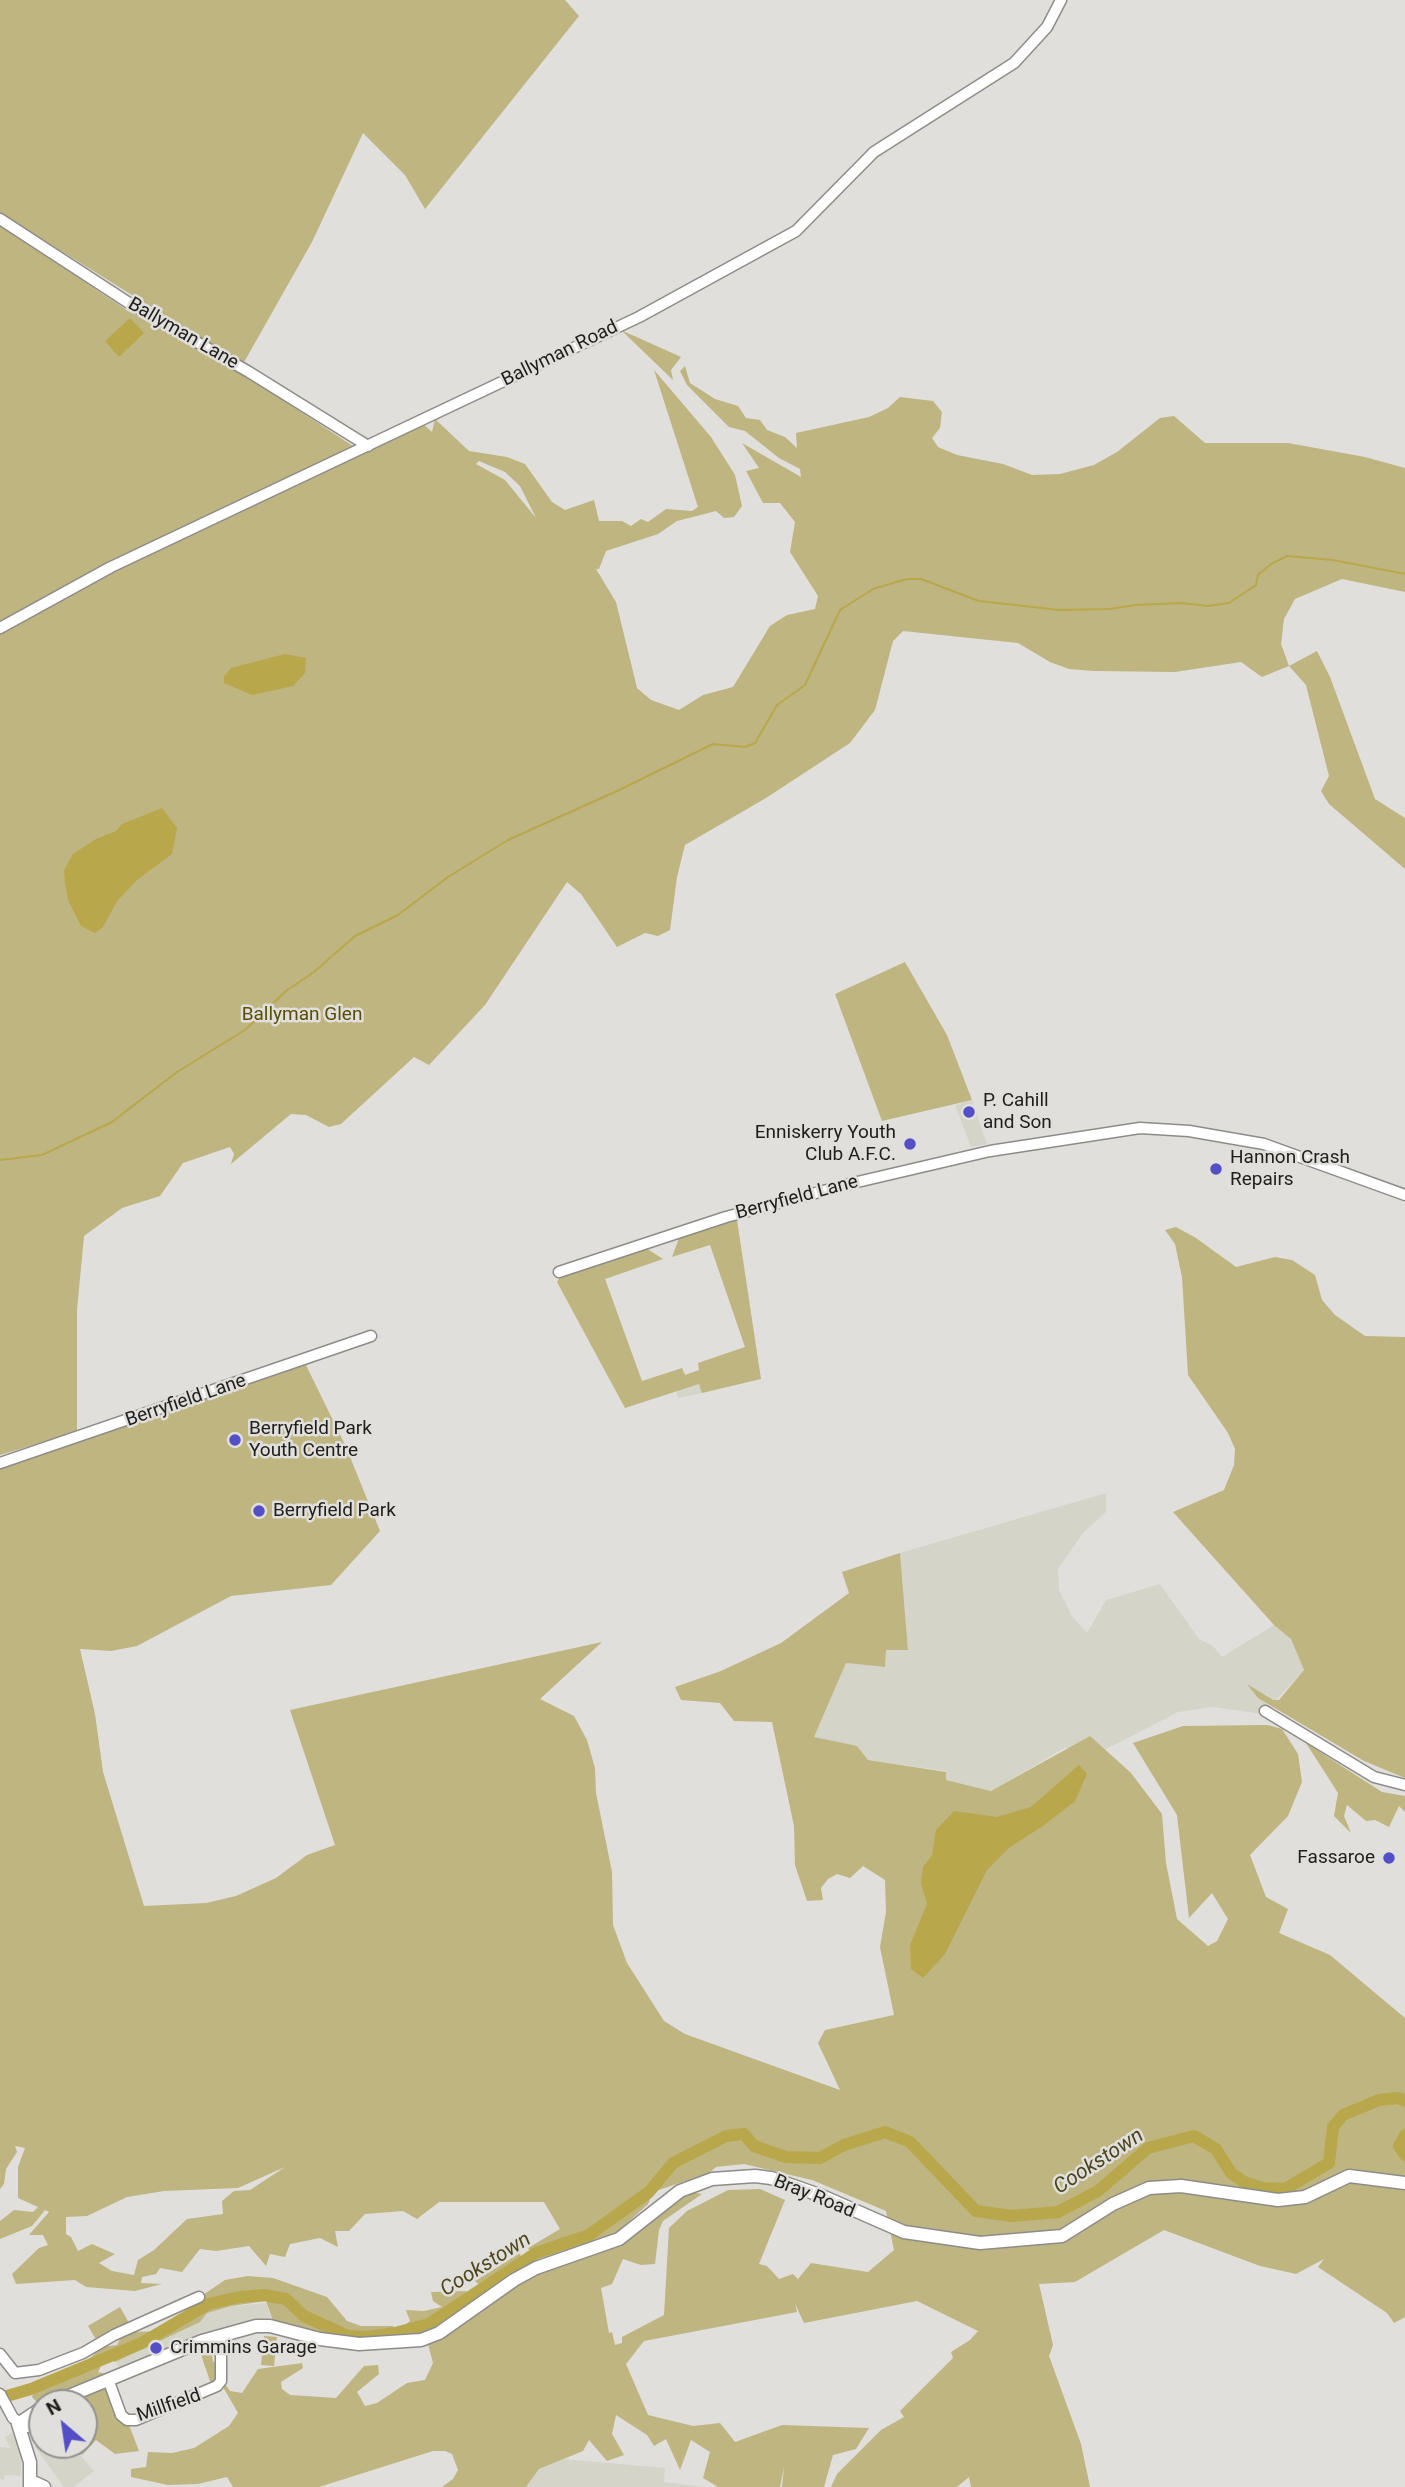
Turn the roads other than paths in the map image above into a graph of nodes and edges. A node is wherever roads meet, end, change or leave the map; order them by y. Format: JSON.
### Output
{"nodes":[{"id":1,"x":1061,"y":0,"type":"edge"},
{"id":2,"x":0,"y":219,"type":"edge"},
{"id":3,"x":368,"y":446,"type":"junction"},
{"id":4,"x":0,"y":628,"type":"edge"},
{"id":5,"x":1405,"y":1195,"type":"edge"},
{"id":6,"x":559,"y":1272,"type":"dead end"},
{"id":7,"x":371,"y":1336,"type":"dead end"},
{"id":8,"x":0,"y":1463,"type":"edge"},
{"id":9,"x":1265,"y":1711,"type":"dead end"},
{"id":10,"x":1405,"y":1785,"type":"edge"},
{"id":11,"x":1405,"y":2183,"type":"edge"},
{"id":12,"x":199,"y":2297,"type":"dead end"},
{"id":13,"x":221,"y":2350,"type":"dead end"},
{"id":14,"x":0,"y":2354,"type":"edge"},
{"id":15,"x":108,"y":2379,"type":"junction"},
{"id":16,"x":85,"y":2389,"type":"edge"},
{"id":17,"x":0,"y":2394,"type":"edge"},
{"id":18,"x":28,"y":2420,"type":"edge"},
{"id":19,"x":22,"y":2425,"type":"junction"},
{"id":20,"x":35,"y":2485,"type":"edge"}],
"edges":[{"from":1,"to":3,"type":"street","name":"Ballyman Road"},
{"from":2,"to":3,"type":"street","name":"Ballyman Lane"},
{"from":3,"to":4,"type":"street","name":"Ballyman Road"},
{"from":5,"to":6,"type":"street","name":"Berryfield Lane"},
{"from":7,"to":8,"type":"street","name":"Berryfield Lane"},
{"from":9,"to":10,"type":"street"},
{"from":11,"to":15,"type":"main road","name":"Bray Road"},
{"from":12,"to":14,"type":"street"},
{"from":13,"to":15,"type":"street","name":"Millfield"},
{"from":15,"to":16,"type":"main road","name":"Bray Road"},
{"from":17,"to":19,"type":"street"},
{"from":18,"to":19,"type":"main road"},
{"from":19,"to":20,"type":"main road"}]}
